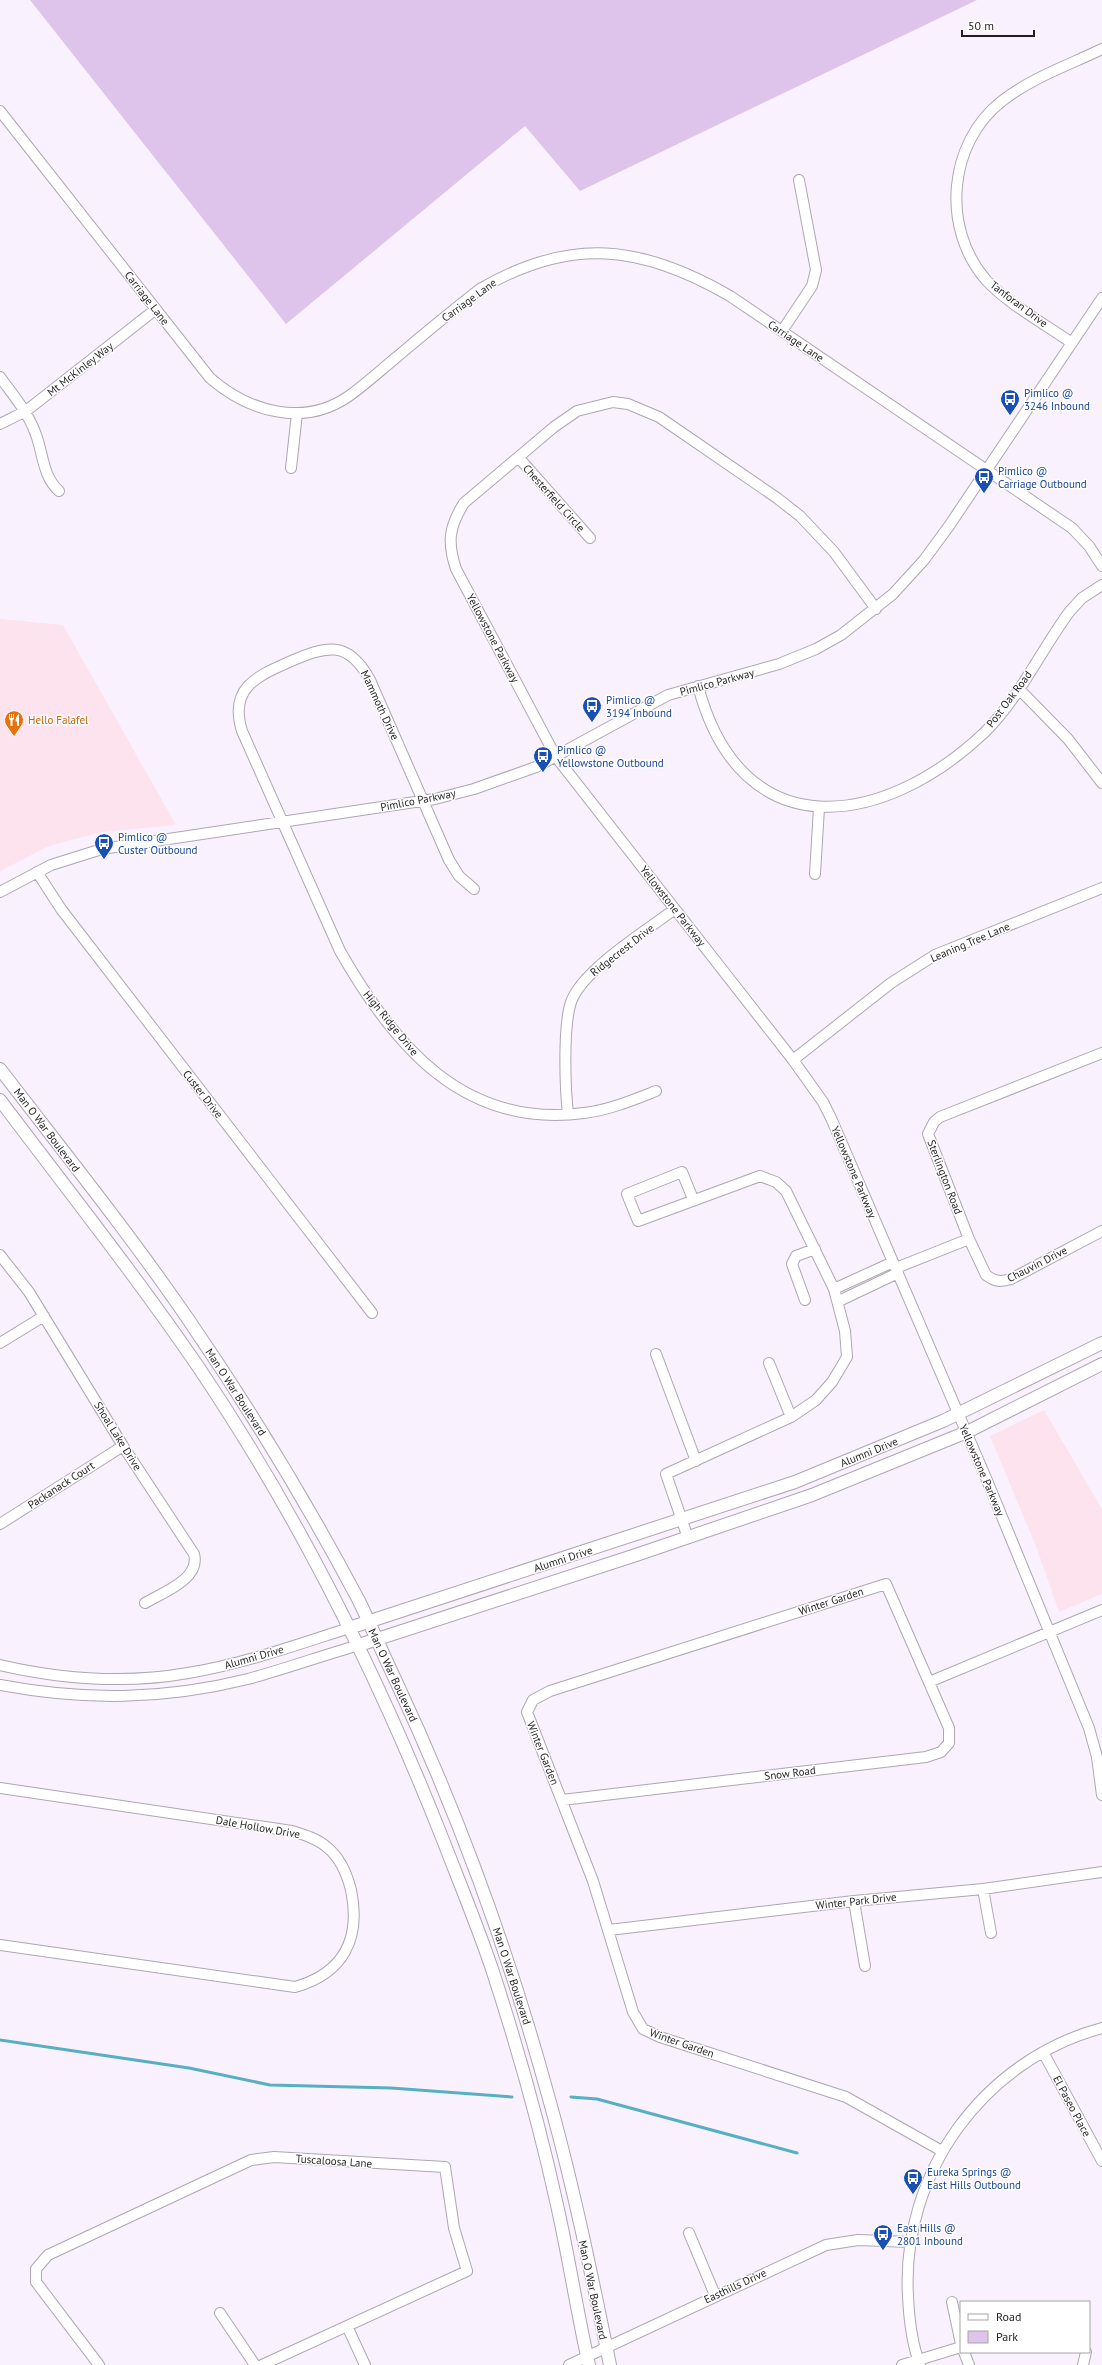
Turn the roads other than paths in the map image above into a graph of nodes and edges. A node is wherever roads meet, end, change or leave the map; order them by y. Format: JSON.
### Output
{"nodes":[{"id":1,"x":1102,"y":49,"type":"edge"},
{"id":2,"x":0,"y":110,"type":"edge"},
{"id":3,"x":799,"y":180,"type":"dead end"},
{"id":4,"x":1102,"y":298,"type":"edge"},
{"id":5,"x":156,"y":309,"type":"junction"},
{"id":6,"x":782,"y":331,"type":"junction"},
{"id":7,"x":1072,"y":343,"type":"junction"},
{"id":8,"x":0,"y":378,"type":"edge"},
{"id":9,"x":26,"y":411,"type":"junction"},
{"id":10,"x":297,"y":413,"type":"junction"},
{"id":11,"x":0,"y":424,"type":"edge"},
{"id":12,"x":519,"y":458,"type":"junction"},
{"id":13,"x":291,"y":468,"type":"dead end"},
{"id":14,"x":986,"y":470,"type":"junction"},
{"id":15,"x":59,"y":491,"type":"dead end"},
{"id":16,"x":590,"y":538,"type":"dead end"},
{"id":17,"x":1102,"y":566,"type":"edge"},
{"id":18,"x":1102,"y":585,"type":"edge"},
{"id":19,"x":876,"y":609,"type":"junction"},
{"id":20,"x":698,"y":686,"type":"junction"},
{"id":21,"x":1018,"y":689,"type":"junction"},
{"id":22,"x":556,"y":757,"type":"junction"},
{"id":23,"x":1102,"y":783,"type":"edge"},
{"id":24,"x":423,"y":801,"type":"junction"},
{"id":25,"x":819,"y":808,"type":"junction"},
{"id":26,"x":282,"y":823,"type":"junction"},
{"id":27,"x":37,"y":872,"type":"junction"},
{"id":28,"x":815,"y":874,"type":"dead end"},
{"id":29,"x":1102,"y":888,"type":"edge"},
{"id":30,"x":474,"y":889,"type":"dead end"},
{"id":31,"x":0,"y":892,"type":"edge"},
{"id":32,"x":675,"y":909,"type":"junction"},
{"id":33,"x":1102,"y":1053,"type":"edge"},
{"id":34,"x":793,"y":1060,"type":"junction"},
{"id":35,"x":0,"y":1069,"type":"edge"},
{"id":36,"x":656,"y":1091,"type":"dead end"},
{"id":37,"x":0,"y":1100,"type":"edge"},
{"id":38,"x":568,"y":1114,"type":"junction"},
{"id":39,"x":693,"y":1199,"type":"junction"},
{"id":40,"x":1102,"y":1231,"type":"edge"},
{"id":41,"x":969,"y":1238,"type":"junction"},
{"id":42,"x":815,"y":1249,"type":"junction"},
{"id":43,"x":0,"y":1254,"type":"edge"},
{"id":44,"x":896,"y":1268,"type":"junction"},
{"id":45,"x":834,"y":1289,"type":"junction"},
{"id":46,"x":805,"y":1300,"type":"dead end"},
{"id":47,"x":839,"y":1301,"type":"junction"},
{"id":48,"x":372,"y":1313,"type":"dead end"},
{"id":49,"x":44,"y":1316,"type":"junction"},
{"id":50,"x":0,"y":1343,"type":"edge"},
{"id":51,"x":1102,"y":1343,"type":"edge"},
{"id":52,"x":656,"y":1354,"type":"dead end"},
{"id":53,"x":769,"y":1363,"type":"dead end"},
{"id":54,"x":1102,"y":1364,"type":"edge"},
{"id":55,"x":959,"y":1414,"type":"junction"},
{"id":56,"x":791,"y":1417,"type":"junction"},
{"id":57,"x":967,"y":1432,"type":"junction"},
{"id":58,"x":123,"y":1446,"type":"junction"},
{"id":59,"x":696,"y":1461,"type":"junction"},
{"id":60,"x":681,"y":1520,"type":"junction"},
{"id":61,"x":0,"y":1524,"type":"edge"},
{"id":62,"x":688,"y":1538,"type":"junction"},
{"id":63,"x":145,"y":1604,"type":"dead end"},
{"id":64,"x":1102,"y":1610,"type":"edge"},
{"id":65,"x":368,"y":1622,"type":"junction"},
{"id":66,"x":349,"y":1628,"type":"junction"},
{"id":67,"x":1049,"y":1633,"type":"junction"},
{"id":68,"x":377,"y":1640,"type":"junction"},
{"id":69,"x":359,"y":1645,"type":"junction"},
{"id":70,"x":0,"y":1665,"type":"edge"},
{"id":71,"x":929,"y":1682,"type":"junction"},
{"id":72,"x":0,"y":1685,"type":"edge"},
{"id":73,"x":0,"y":1788,"type":"edge"},
{"id":74,"x":1102,"y":1795,"type":"edge"},
{"id":75,"x":562,"y":1800,"type":"junction"},
{"id":76,"x":1102,"y":1872,"type":"edge"},
{"id":77,"x":983,"y":1889,"type":"junction"},
{"id":78,"x":854,"y":1901,"type":"junction"},
{"id":79,"x":610,"y":1930,"type":"junction"},
{"id":80,"x":991,"y":1933,"type":"dead end"},
{"id":81,"x":0,"y":1945,"type":"edge"},
{"id":82,"x":865,"y":1966,"type":"dead end"},
{"id":83,"x":1102,"y":2028,"type":"edge"},
{"id":84,"x":1043,"y":2052,"type":"junction"},
{"id":85,"x":942,"y":2151,"type":"junction"},
{"id":86,"x":1102,"y":2161,"type":"edge"},
{"id":87,"x":689,"y":2233,"type":"dead end"},
{"id":88,"x":910,"y":2242,"type":"junction"},
{"id":89,"x":715,"y":2295,"type":"junction"},
{"id":90,"x":952,"y":2302,"type":"dead end"},
{"id":91,"x":220,"y":2313,"type":"dead end"},
{"id":92,"x":347,"y":2326,"type":"junction"},
{"id":93,"x":960,"y":2341,"type":"edge"},
{"id":94,"x":960,"y":2346,"type":"edge"},
{"id":95,"x":606,"y":2348,"type":"junction"},
{"id":96,"x":964,"y":2353,"type":"edge"},
{"id":97,"x":1086,"y":2353,"type":"edge"},
{"id":98,"x":588,"y":2361,"type":"edge"},
{"id":99,"x":919,"y":2362,"type":"edge"},
{"id":100,"x":99,"y":2365,"type":"edge"},
{"id":101,"x":255,"y":2365,"type":"edge"},
{"id":102,"x":262,"y":2365,"type":"edge"},
{"id":103,"x":365,"y":2365,"type":"edge"},
{"id":104,"x":569,"y":2365,"type":"edge"},
{"id":105,"x":610,"y":2365,"type":"edge"},
{"id":106,"x":902,"y":2365,"type":"edge"},
{"id":107,"x":969,"y":2365,"type":"edge"},
{"id":108,"x":1083,"y":2365,"type":"edge"}],
"edges":[{"from":1,"to":7,"type":"street","name":"Tanforan Drive"},
{"from":2,"to":5,"type":"street","name":"Carriage Lane"},
{"from":3,"to":6,"type":"street"},
{"from":4,"to":7,"type":"street","name":"Pimlico Parkway"},
{"from":5,"to":9,"type":"street","name":"Mt McKinley Way"},
{"from":5,"to":10,"type":"street","name":"Carriage Lane"},
{"from":6,"to":10,"type":"street","name":"Carriage Lane"},
{"from":6,"to":14,"type":"street","name":"Carriage Lane"},
{"from":7,"to":14,"type":"street","name":"Pimlico Parkway"},
{"from":8,"to":9,"type":"street"},
{"from":9,"to":11,"type":"street","name":"Mt McKinley Way"},
{"from":9,"to":15,"type":"street"},
{"from":10,"to":13,"type":"street"},
{"from":12,"to":16,"type":"street","name":"Chesterfield Circle"},
{"from":12,"to":19,"type":"street","name":"Yellowstone Parkway"},
{"from":12,"to":22,"type":"street","name":"Yellowstone Parkway"},
{"from":14,"to":17,"type":"street","name":"Carriage Lane"},
{"from":14,"to":19,"type":"street","name":"Pimlico Parkway"},
{"from":18,"to":21,"type":"street","name":"Post Oak Road"},
{"from":19,"to":20,"type":"street","name":"Pimlico Parkway"},
{"from":20,"to":22,"type":"street","name":"Pimlico Parkway"},
{"from":20,"to":25,"type":"street","name":"Post Oak Road"},
{"from":21,"to":23,"type":"street"},
{"from":21,"to":25,"type":"street","name":"Post Oak Road"},
{"from":22,"to":24,"type":"street","name":"Pimlico Parkway"},
{"from":22,"to":32,"type":"street","name":"Yellowstone Parkway"},
{"from":24,"to":26,"type":"street","name":"Pimlico Parkway"},
{"from":24,"to":26,"type":"street","name":"Mammoth Drive"},
{"from":24,"to":30,"type":"street","name":"Mammoth Drive"},
{"from":25,"to":28,"type":"street"},
{"from":26,"to":27,"type":"street","name":"Pimlico Parkway"},
{"from":26,"to":38,"type":"street","name":"High Ridge Drive"},
{"from":27,"to":31,"type":"street","name":"Pimlico Parkway"},
{"from":27,"to":48,"type":"street","name":"Custer Drive"},
{"from":29,"to":34,"type":"street","name":"Leaning Tree Lane"},
{"from":32,"to":34,"type":"street","name":"Yellowstone Parkway"},
{"from":32,"to":38,"type":"street","name":"Ridgecrest Drive"},
{"from":33,"to":41,"type":"street","name":"Sterlington Road"},
{"from":34,"to":44,"type":"street","name":"Yellowstone Parkway"},
{"from":35,"to":65,"type":"main road","name":"Man O War Boulevard"},
{"from":36,"to":38,"type":"street","name":"High Ridge Drive"},
{"from":37,"to":66,"type":"main road","name":"Man O War Boulevard"},
{"from":39,"to":39,"type":"street"},
{"from":39,"to":42,"type":"street"},
{"from":40,"to":41,"type":"street","name":"Chauvin Drive"},
{"from":41,"to":44,"type":"street"},
{"from":42,"to":45,"type":"street"},
{"from":42,"to":46,"type":"street"},
{"from":43,"to":49,"type":"street","name":"Shoal Lake Drive"},
{"from":44,"to":45,"type":"street"},
{"from":44,"to":47,"type":"street"},
{"from":44,"to":55,"type":"street","name":"Yellowstone Parkway"},
{"from":45,"to":47,"type":"street"},
{"from":47,"to":56,"type":"street"},
{"from":49,"to":50,"type":"street"},
{"from":49,"to":58,"type":"street","name":"Shoal Lake Drive"},
{"from":51,"to":55,"type":"main road","name":"Alumni Drive"},
{"from":52,"to":59,"type":"street"},
{"from":53,"to":56,"type":"street"},
{"from":54,"to":57,"type":"main road","name":"Alumni Drive"},
{"from":55,"to":57,"type":"street","name":"Yellowstone Parkway"},
{"from":55,"to":60,"type":"main road","name":"Alumni Drive"},
{"from":56,"to":59,"type":"street"},
{"from":57,"to":62,"type":"main road","name":"Alumni Drive"},
{"from":57,"to":67,"type":"street","name":"Yellowstone Parkway"},
{"from":58,"to":61,"type":"street","name":"Packanack Court"},
{"from":58,"to":63,"type":"street","name":"Shoal Lake Drive"},
{"from":59,"to":60,"type":"street"},
{"from":60,"to":62,"type":"street"},
{"from":60,"to":65,"type":"main road","name":"Alumni Drive"},
{"from":62,"to":68,"type":"main road","name":"Alumni Drive"},
{"from":64,"to":67,"type":"street"},
{"from":65,"to":66,"type":"main road","name":"Alumni Drive"},
{"from":65,"to":68,"type":"main road","name":"Man O War Boulevard"},
{"from":66,"to":69,"type":"main road","name":"Man O War Boulevard"},
{"from":66,"to":70,"type":"street","name":"Alumni Drive"},
{"from":67,"to":71,"type":"street"},
{"from":67,"to":74,"type":"street","name":"Yellowstone Parkway"},
{"from":68,"to":69,"type":"main road","name":"Alumni Drive"},
{"from":68,"to":95,"type":"main road","name":"Man O War Boulevard"},
{"from":69,"to":72,"type":"street","name":"Alumni Drive"},
{"from":69,"to":98,"type":"main road","name":"Man O War Boulevard"},
{"from":71,"to":75,"type":"street","name":"Snow Road"},
{"from":71,"to":75,"type":"street","name":"Winter Garden"},
{"from":73,"to":81,"type":"street","name":"Dale Hollow Drive"},
{"from":75,"to":79,"type":"street","name":"Winter Garden"},
{"from":76,"to":77,"type":"street","name":"Winter Park Drive"},
{"from":77,"to":78,"type":"street","name":"Winter Park Drive"},
{"from":77,"to":80,"type":"street"},
{"from":78,"to":79,"type":"street","name":"Winter Park Drive"},
{"from":78,"to":82,"type":"street"},
{"from":79,"to":85,"type":"street","name":"Winter Garden"},
{"from":83,"to":84,"type":"street"},
{"from":84,"to":85,"type":"street"},
{"from":84,"to":86,"type":"street","name":"El Paseo Place"},
{"from":85,"to":88,"type":"street"},
{"from":87,"to":89,"type":"street"},
{"from":88,"to":89,"type":"street","name":"Easthills Drive"},
{"from":88,"to":99,"type":"street"},
{"from":89,"to":95,"type":"street","name":"Easthills Drive"},
{"from":90,"to":93,"type":"street"},
{"from":91,"to":101,"type":"street"},
{"from":92,"to":100,"type":"street","name":"Tuscaloosa Lane"},
{"from":92,"to":102,"type":"street","name":"Tuscaloosa Lane"},
{"from":92,"to":103,"type":"street"},
{"from":94,"to":99,"type":"street"},
{"from":95,"to":98,"type":"street","name":"Easthills Drive"},
{"from":95,"to":105,"type":"main road","name":"Man O War Boulevard"},
{"from":96,"to":107,"type":"street"},
{"from":97,"to":108,"type":"street"},
{"from":98,"to":104,"type":"street","name":"Easthills Drive"},
{"from":99,"to":106,"type":"street"}]}
